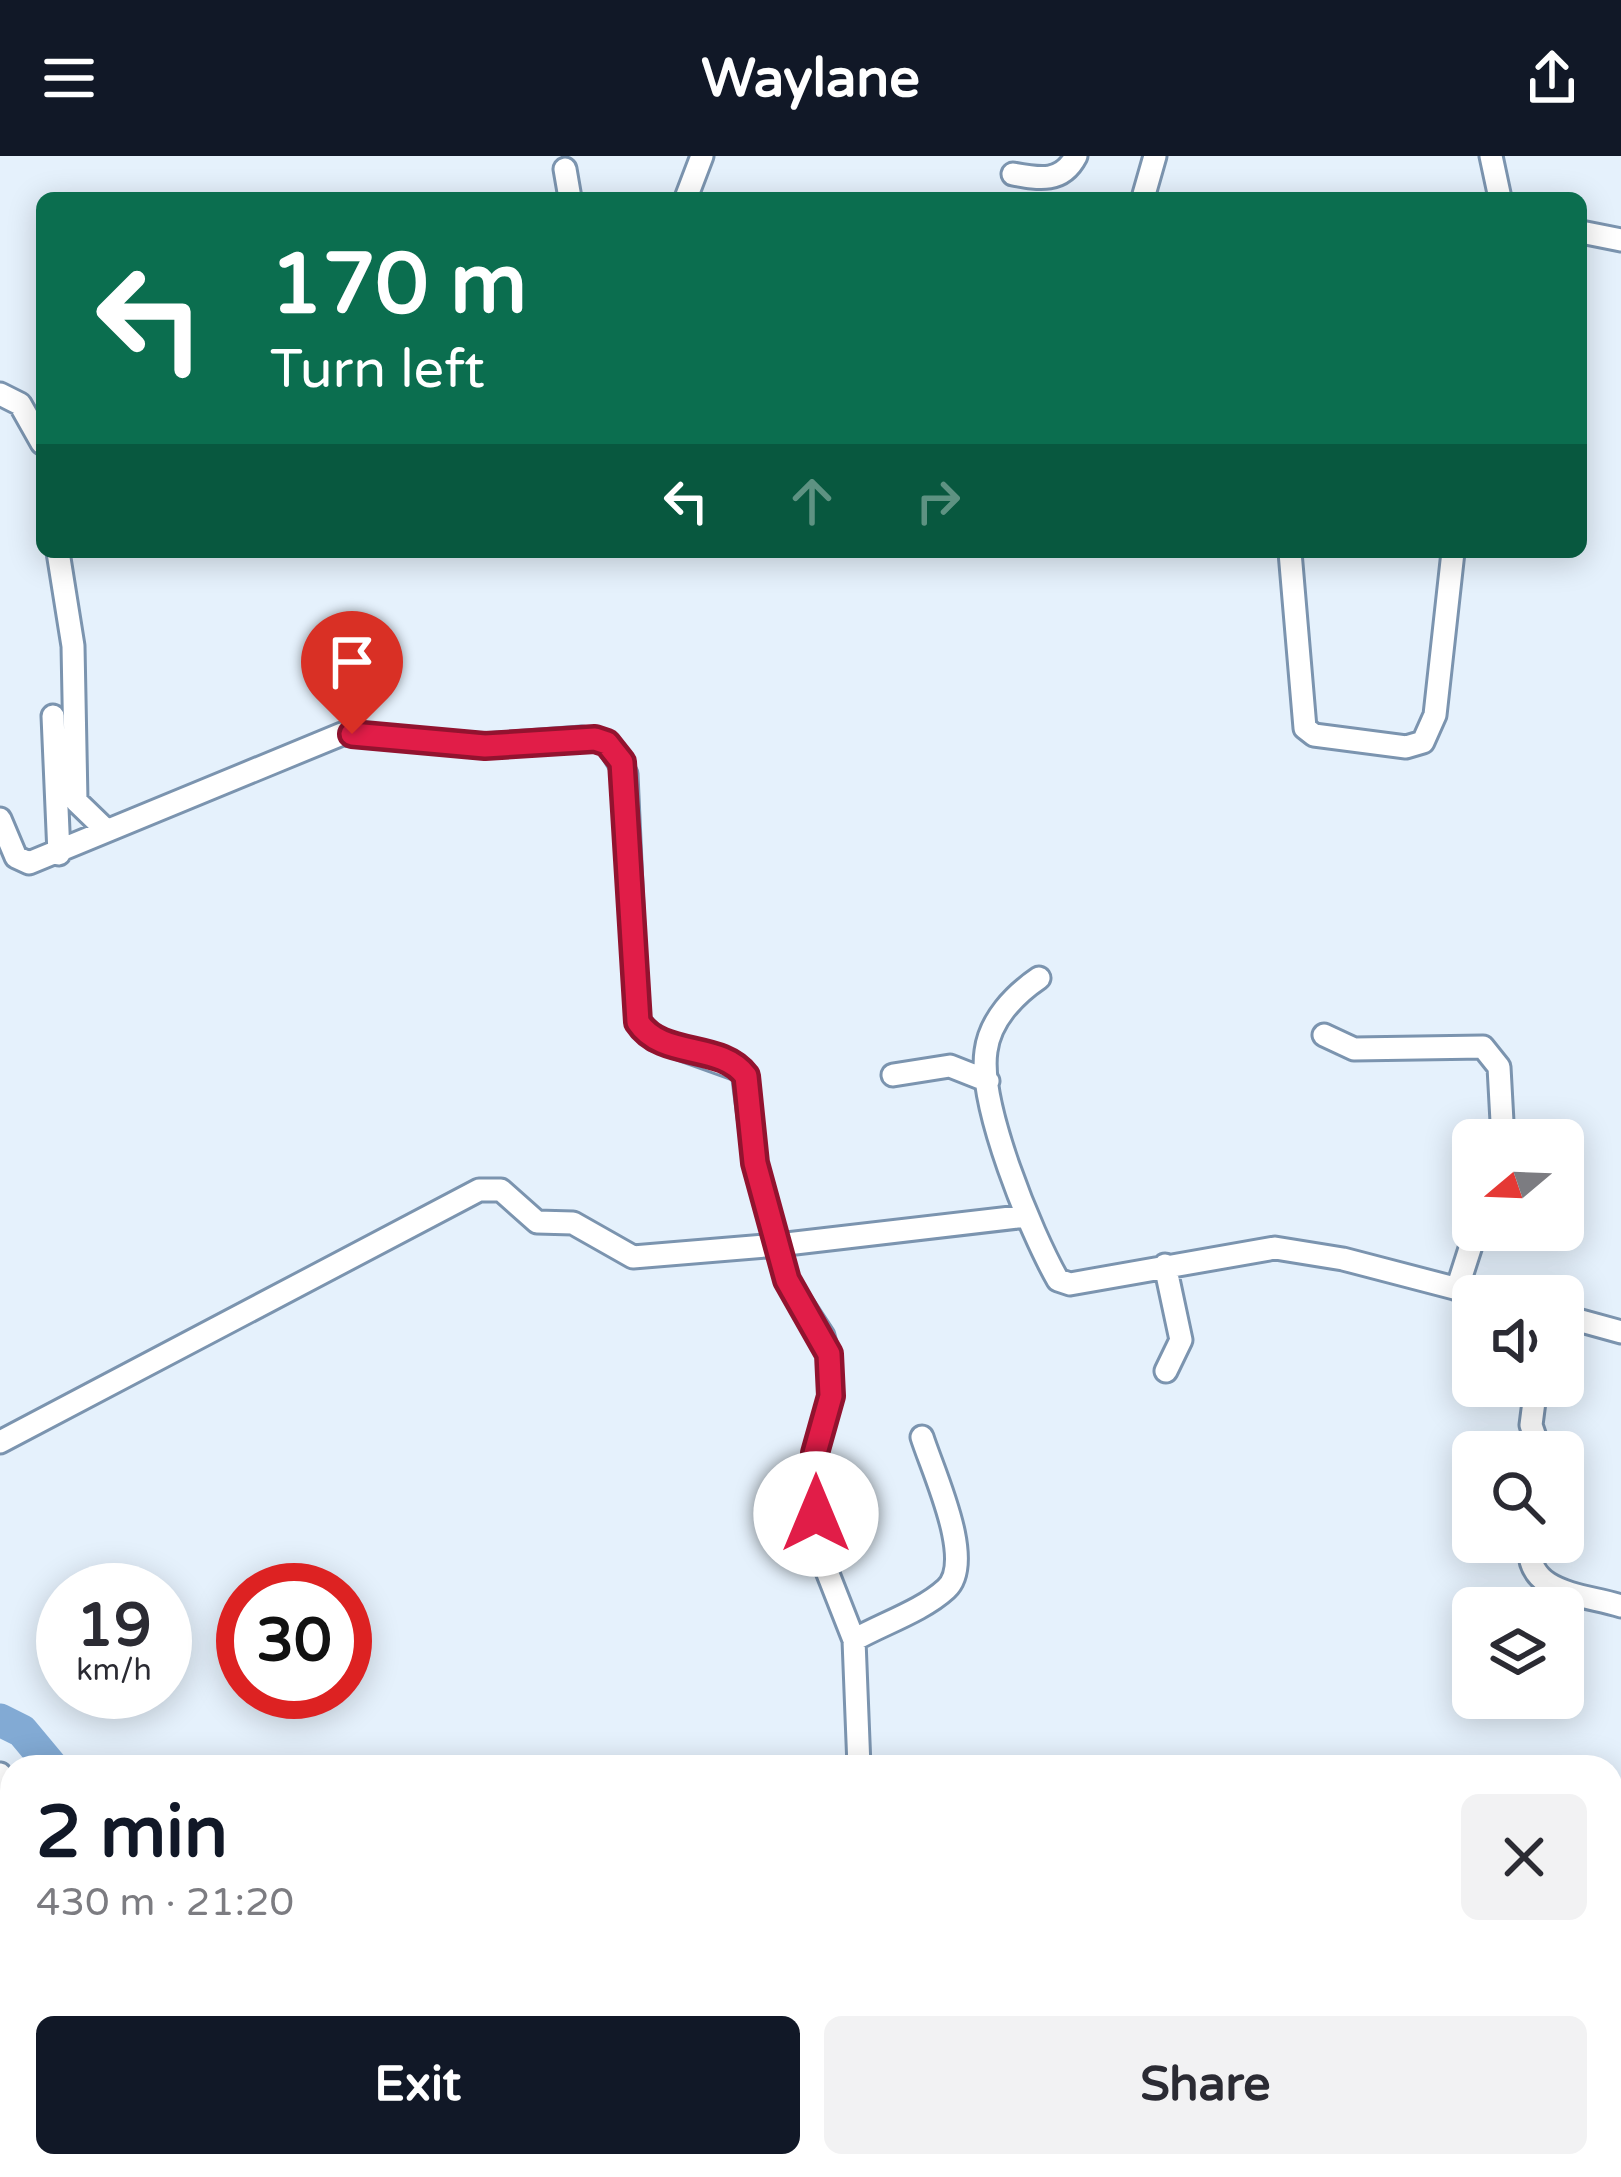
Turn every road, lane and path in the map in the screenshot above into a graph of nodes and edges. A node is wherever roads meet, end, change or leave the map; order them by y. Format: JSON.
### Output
{"nodes":[{"id":1,"x":702,"y":156,"type":"edge"},
{"id":2,"x":1076,"y":156,"type":"edge"},
{"id":3,"x":1155,"y":156,"type":"edge"},
{"id":4,"x":1491,"y":156,"type":"edge"},
{"id":5,"x":565,"y":169,"type":"dead end"},
{"id":6,"x":1013,"y":174,"type":"dead end"},
{"id":7,"x":569,"y":192,"type":"edge"},
{"id":8,"x":688,"y":192,"type":"edge"},
{"id":9,"x":1144,"y":192,"type":"edge"},
{"id":10,"x":1499,"y":192,"type":"edge"},
{"id":11,"x":1587,"y":232,"type":"edge"},
{"id":12,"x":1619,"y":232,"type":"edge"},
{"id":13,"x":0,"y":394,"type":"edge"},
{"id":14,"x":36,"y":432,"type":"edge"},
{"id":15,"x":59,"y":558,"type":"edge"},
{"id":16,"x":1291,"y":558,"type":"edge"},
{"id":17,"x":1452,"y":558,"type":"edge"},
{"id":18,"x":53,"y":716,"type":"dead end"},
{"id":19,"x":0,"y":818,"type":"edge"},
{"id":20,"x":105,"y":829,"type":"junction"},
{"id":21,"x":59,"y":854,"type":"junction"},
{"id":22,"x":1039,"y":978,"type":"dead end"},
{"id":23,"x":1324,"y":1035,"type":"dead end"},
{"id":24,"x":893,"y":1075,"type":"dead end"},
{"id":25,"x":988,"y":1081,"type":"junction"},
{"id":26,"x":1502,"y":1119,"type":"edge"},
{"id":27,"x":1027,"y":1216,"type":"junction"},
{"id":28,"x":778,"y":1245,"type":"junction"},
{"id":29,"x":1165,"y":1264,"type":"junction"},
{"id":30,"x":1452,"y":1288,"type":"edge"},
{"id":31,"x":1584,"y":1322,"type":"edge"},
{"id":32,"x":1621,"y":1332,"type":"edge"},
{"id":33,"x":1166,"y":1372,"type":"dead end"},
{"id":34,"x":922,"y":1437,"type":"dead end"},
{"id":35,"x":0,"y":1442,"type":"edge"},
{"id":36,"x":1530,"y":1563,"type":"edge"},
{"id":37,"x":1621,"y":1606,"type":"edge"},
{"id":38,"x":854,"y":1640,"type":"junction"},
{"id":39,"x":859,"y":1755,"type":"edge"}],
"edges":[{"from":1,"to":8,"type":"street"},
{"from":2,"to":6,"type":"street"},
{"from":3,"to":9,"type":"street"},
{"from":4,"to":10,"type":"street"},
{"from":5,"to":7,"type":"street"},
{"from":11,"to":12,"type":"street"},
{"from":13,"to":14,"type":"street"},
{"from":15,"to":20,"type":"street"},
{"from":16,"to":17,"type":"street"},
{"from":18,"to":21,"type":"street"},
{"from":19,"to":21,"type":"street"},
{"from":20,"to":21,"type":"street"},
{"from":20,"to":28,"type":"street"},
{"from":22,"to":25,"type":"street"},
{"from":23,"to":26,"type":"street"},
{"from":24,"to":25,"type":"street"},
{"from":25,"to":27,"type":"street"},
{"from":27,"to":28,"type":"street"},
{"from":27,"to":29,"type":"street"},
{"from":28,"to":35,"type":"street"},
{"from":28,"to":38,"type":"street"},
{"from":29,"to":30,"type":"street"},
{"from":29,"to":33,"type":"street"},
{"from":31,"to":32,"type":"street"},
{"from":34,"to":38,"type":"street"},
{"from":36,"to":37,"type":"street"},
{"from":38,"to":39,"type":"street"}]}
